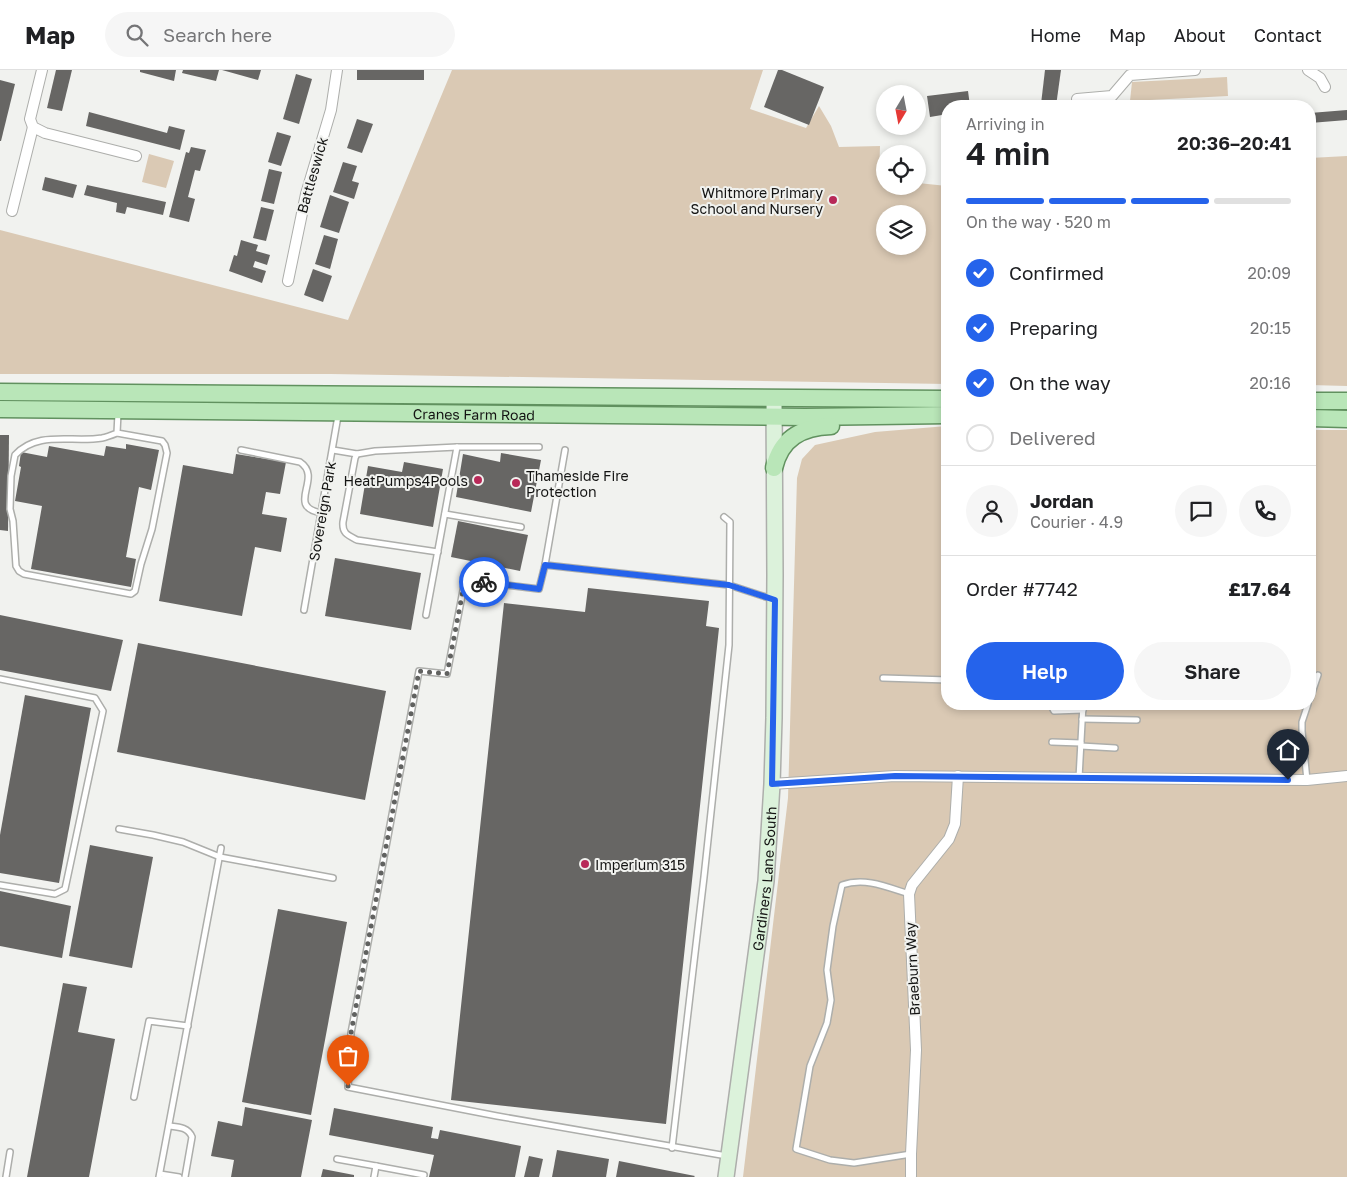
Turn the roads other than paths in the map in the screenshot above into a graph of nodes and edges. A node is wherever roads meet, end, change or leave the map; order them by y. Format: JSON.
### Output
{"nodes":[{"id":1,"x":42,"y":70,"type":"edge"},
{"id":2,"x":337,"y":70,"type":"edge"},
{"id":3,"x":1195,"y":70,"type":"edge"},
{"id":4,"x":1308,"y":70,"type":"edge"},
{"id":5,"x":1166,"y":71,"type":"edge"},
{"id":6,"x":1325,"y":88,"type":"dead end"},
{"id":7,"x":1077,"y":99,"type":"dead end"},
{"id":8,"x":33,"y":127,"type":"junction"},
{"id":9,"x":136,"y":156,"type":"dead end"},
{"id":10,"x":12,"y":210,"type":"dead end"},
{"id":11,"x":288,"y":281,"type":"dead end"},
{"id":12,"x":0,"y":392,"type":"edge"},
{"id":13,"x":774,"y":398,"type":"junction"},
{"id":14,"x":941,"y":399,"type":"edge"},
{"id":15,"x":1316,"y":401,"type":"edge"},
{"id":16,"x":1347,"y":401,"type":"edge"},
{"id":17,"x":0,"y":409,"type":"edge"},
{"id":18,"x":118,"y":410,"type":"junction"},
{"id":19,"x":339,"y":412,"type":"junction"},
{"id":20,"x":920,"y":415,"type":"junction"},
{"id":21,"x":941,"y":415,"type":"edge"},
{"id":22,"x":774,"y":417,"type":"junction"},
{"id":23,"x":1316,"y":418,"type":"edge"},
{"id":24,"x":1347,"y":419,"type":"edge"},
{"id":25,"x":117,"y":433,"type":"junction"},
{"id":26,"x":457,"y":447,"type":"junction"},
{"id":27,"x":539,"y":447,"type":"dead end"},
{"id":28,"x":241,"y":450,"type":"dead end"},
{"id":29,"x":333,"y":450,"type":"junction"},
{"id":30,"x":565,"y":450,"type":"dead end"},
{"id":31,"x":357,"y":454,"type":"junction"},
{"id":32,"x":774,"y":468,"type":"junction"},
{"id":33,"x":322,"y":513,"type":"junction"},
{"id":34,"x":445,"y":514,"type":"junction"},
{"id":35,"x":724,"y":517,"type":"dead end"},
{"id":36,"x":521,"y":527,"type":"dead end"},
{"id":37,"x":438,"y":552,"type":"junction"},
{"id":38,"x":545,"y":565,"type":"junction"},
{"id":39,"x":729,"y":585,"type":"junction"},
{"id":40,"x":775,"y":600,"type":"junction"},
{"id":41,"x":304,"y":610,"type":"dead end"},
{"id":42,"x":426,"y":615,"type":"dead end"},
{"id":43,"x":1318,"y":675,"type":"dead end"},
{"id":44,"x":882,"y":678,"type":"dead end"},
{"id":45,"x":0,"y":679,"type":"edge"},
{"id":46,"x":941,"y":680,"type":"edge"},
{"id":47,"x":1316,"y":681,"type":"edge"},
{"id":48,"x":1053,"y":710,"type":"edge"},
{"id":49,"x":1083,"y":710,"type":"joint"},
{"id":50,"x":1306,"y":710,"type":"edge"},
{"id":51,"x":1082,"y":719,"type":"junction"},
{"id":52,"x":1137,"y":720,"type":"dead end"},
{"id":53,"x":1052,"y":742,"type":"dead end"},
{"id":54,"x":1081,"y":744,"type":"junction"},
{"id":55,"x":1115,"y":748,"type":"dead end"},
{"id":56,"x":958,"y":776,"type":"junction"},
{"id":57,"x":1347,"y":776,"type":"edge"},
{"id":58,"x":1078,"y":778,"type":"junction"},
{"id":59,"x":1307,"y":780,"type":"junction"},
{"id":60,"x":772,"y":784,"type":"junction"},
{"id":61,"x":119,"y":830,"type":"dead end"},
{"id":62,"x":222,"y":848,"type":"dead end"},
{"id":63,"x":220,"y":857,"type":"junction"},
{"id":64,"x":332,"y":878,"type":"dead end"},
{"id":65,"x":0,"y":884,"type":"edge"},
{"id":66,"x":908,"y":894,"type":"junction"},
{"id":67,"x":188,"y":1026,"type":"junction"},
{"id":68,"x":134,"y":1097,"type":"dead end"},
{"id":69,"x":169,"y":1126,"type":"junction"},
{"id":70,"x":672,"y":1148,"type":"junction"},
{"id":71,"x":10,"y":1152,"type":"dead end"},
{"id":72,"x":911,"y":1154,"type":"junction"},
{"id":73,"x":729,"y":1157,"type":"junction"},
{"id":74,"x":337,"y":1159,"type":"dead end"},
{"id":75,"x":376,"y":1166,"type":"junction"},
{"id":76,"x":160,"y":1175,"type":"edge"},
{"id":77,"x":424,"y":1175,"type":"dead end"},
{"id":78,"x":912,"y":1176,"type":"edge"},
{"id":79,"x":6,"y":1177,"type":"edge"},
{"id":80,"x":178,"y":1177,"type":"edge"},
{"id":81,"x":185,"y":1177,"type":"edge"},
{"id":82,"x":374,"y":1177,"type":"edge"},
{"id":83,"x":726,"y":1177,"type":"edge"}],
"edges":[{"from":1,"to":8,"type":"street"},
{"from":2,"to":11,"type":"street","name":"Battleswick"},
{"from":3,"to":5,"type":"street"},
{"from":4,"to":6,"type":"street"},
{"from":5,"to":7,"type":"street"},
{"from":8,"to":9,"type":"street"},
{"from":8,"to":10,"type":"street"},
{"from":12,"to":13,"type":"main road","name":"Cranes Farm Road"},
{"from":13,"to":14,"type":"main road","name":"Cranes Farm Road"},
{"from":13,"to":22,"type":"street","name":"Gardiners Lane South"},
{"from":15,"to":16,"type":"main road"},
{"from":17,"to":18,"type":"main road","name":"Cranes Farm Road"},
{"from":18,"to":19,"type":"main road","name":"Cranes Farm Road"},
{"from":18,"to":25,"type":"lane"},
{"from":19,"to":22,"type":"main road","name":"Cranes Farm Road"},
{"from":19,"to":29,"type":"lane","name":"Sovereign Park"},
{"from":20,"to":21,"type":"main road","name":"Cranes Farm Road"},
{"from":20,"to":22,"type":"main road","name":"Cranes Farm Road"},
{"from":20,"to":32,"type":"main road"},
{"from":22,"to":32,"type":"street","name":"Gardiners Lane South"},
{"from":23,"to":24,"type":"main road"},
{"from":25,"to":25,"type":"lane"},
{"from":26,"to":27,"type":"lane"},
{"from":26,"to":31,"type":"lane"},
{"from":26,"to":34,"type":"lane"},
{"from":28,"to":33,"type":"lane"},
{"from":29,"to":31,"type":"lane"},
{"from":29,"to":33,"type":"lane","name":"Sovereign Park"},
{"from":30,"to":38,"type":"lane"},
{"from":31,"to":37,"type":"lane"},
{"from":32,"to":40,"type":"street","name":"Gardiners Lane South"},
{"from":33,"to":41,"type":"lane","name":"Sovereign Park"},
{"from":34,"to":36,"type":"lane"},
{"from":34,"to":37,"type":"lane"},
{"from":35,"to":39,"type":"lane"},
{"from":37,"to":42,"type":"lane"},
{"from":38,"to":39,"type":"lane"},
{"from":38,"to":70,"type":"lane"},
{"from":39,"to":40,"type":"lane"},
{"from":39,"to":70,"type":"lane"},
{"from":40,"to":60,"type":"street","name":"Gardiners Lane South"},
{"from":43,"to":47,"type":"lane"},
{"from":44,"to":46,"type":"lane"},
{"from":45,"to":65,"type":"lane"},
{"from":48,"to":49,"type":"lane"},
{"from":49,"to":51,"type":"lane"},
{"from":50,"to":59,"type":"lane"},
{"from":51,"to":52,"type":"lane"},
{"from":51,"to":54,"type":"lane"},
{"from":53,"to":54,"type":"lane"},
{"from":54,"to":55,"type":"lane"},
{"from":54,"to":58,"type":"lane"},
{"from":56,"to":58,"type":"street"},
{"from":56,"to":60,"type":"street"},
{"from":56,"to":66,"type":"street"},
{"from":57,"to":59,"type":"street"},
{"from":58,"to":59,"type":"street"},
{"from":60,"to":73,"type":"street","name":"Gardiners Lane South"},
{"from":61,"to":63,"type":"lane"},
{"from":62,"to":63,"type":"lane"},
{"from":63,"to":64,"type":"lane"},
{"from":63,"to":67,"type":"lane"},
{"from":66,"to":72,"type":"street","name":"Braeburn Way"},
{"from":66,"to":72,"type":"lane"},
{"from":67,"to":68,"type":"lane"},
{"from":67,"to":69,"type":"lane"},
{"from":69,"to":76,"type":"lane"},
{"from":69,"to":81,"type":"lane"},
{"from":70,"to":73,"type":"lane"},
{"from":71,"to":79,"type":"lane"},
{"from":72,"to":78,"type":"street","name":"Braeburn Way"},
{"from":73,"to":83,"type":"street","name":"Gardiners Lane South"},
{"from":74,"to":75,"type":"lane"},
{"from":75,"to":77,"type":"lane"},
{"from":75,"to":82,"type":"lane"},
{"from":76,"to":80,"type":"lane"}]}
